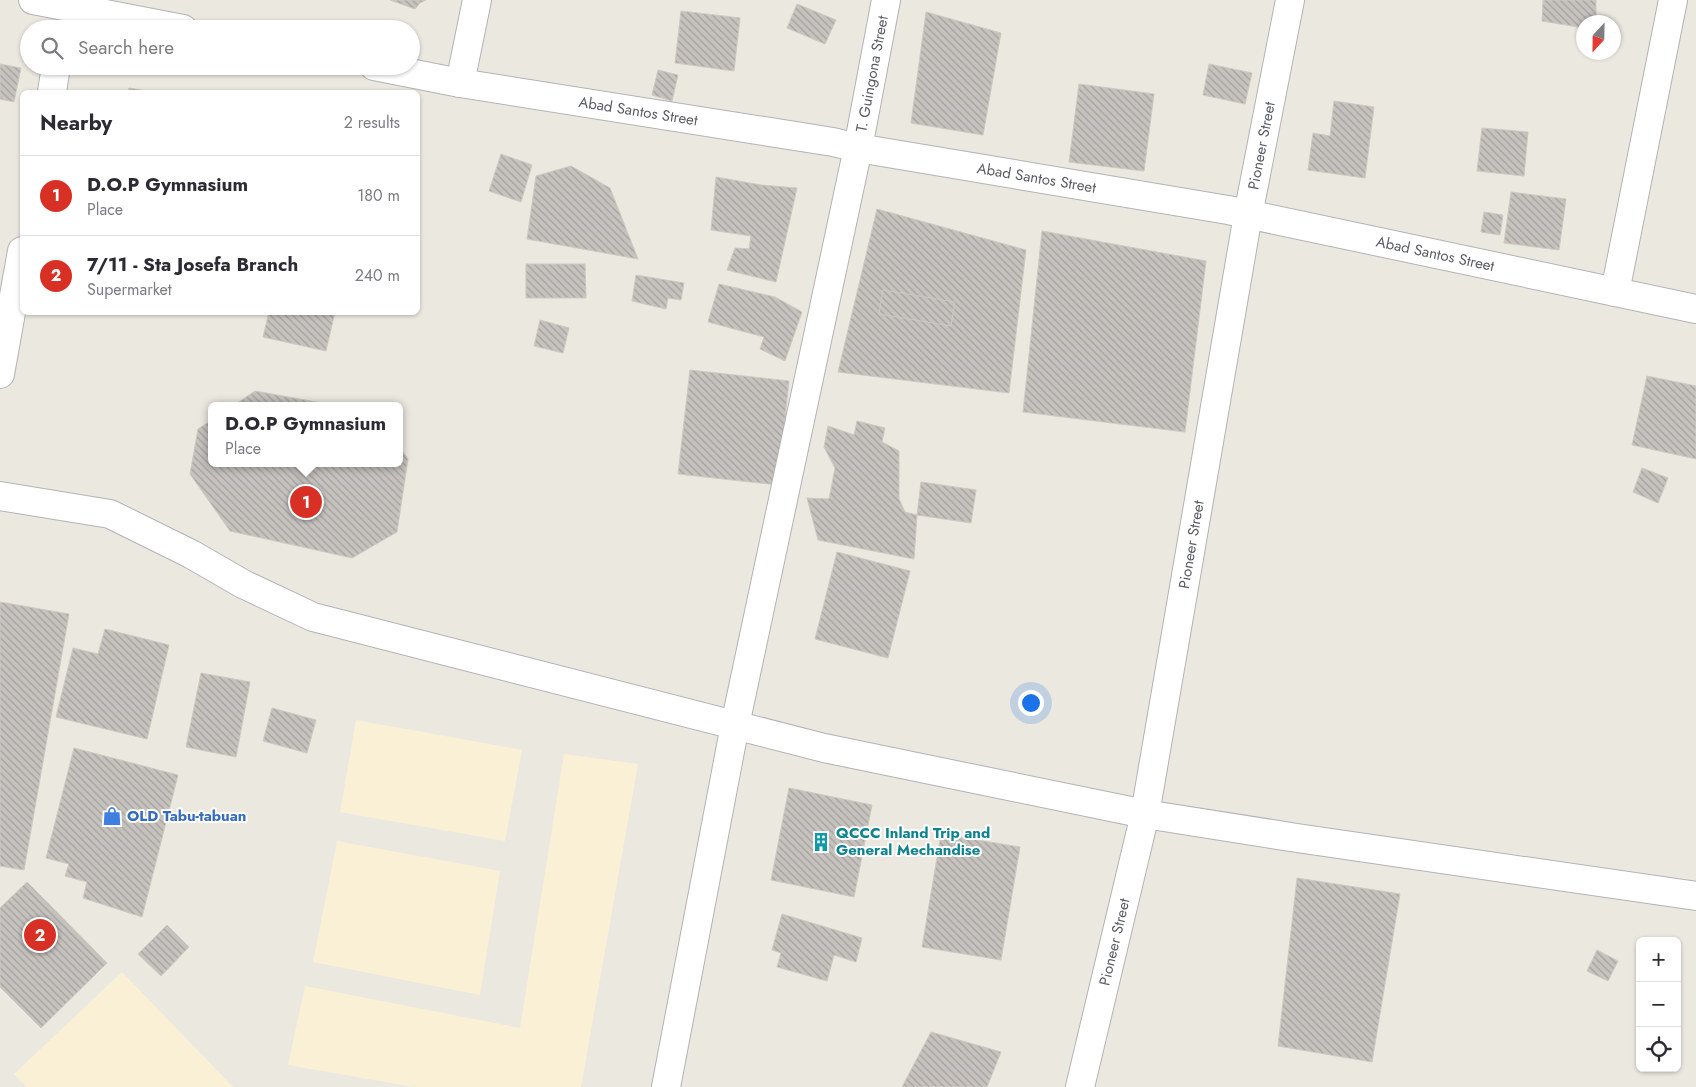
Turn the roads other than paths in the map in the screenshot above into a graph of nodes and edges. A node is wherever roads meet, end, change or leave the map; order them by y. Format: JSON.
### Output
{"nodes":[{"id":1,"x":33,"y":0,"type":"edge"},
{"id":2,"x":477,"y":0,"type":"edge"},
{"id":3,"x":886,"y":0,"type":"edge"},
{"id":4,"x":1290,"y":0,"type":"edge"},
{"id":5,"x":1673,"y":0,"type":"edge"},
{"id":6,"x":66,"y":12,"type":"edge"},
{"id":7,"x":121,"y":20,"type":"edge"},
{"id":8,"x":55,"y":75,"type":"edge"},
{"id":9,"x":420,"y":75,"type":"edge"},
{"id":10,"x":460,"y":83,"type":"junction"},
{"id":11,"x":52,"y":90,"type":"edge"},
{"id":12,"x":858,"y":148,"type":"junction"},
{"id":13,"x":1248,"y":215,"type":"junction"},
{"id":14,"x":20,"y":262,"type":"edge"},
{"id":15,"x":1615,"y":292,"type":"junction"},
{"id":16,"x":1696,"y":309,"type":"edge"},
{"id":17,"x":0,"y":374,"type":"edge"},
{"id":18,"x":0,"y":496,"type":"edge"},
{"id":19,"x":735,"y":724,"type":"junction"},
{"id":20,"x":1145,"y":814,"type":"junction"},
{"id":21,"x":1696,"y":896,"type":"edge"},
{"id":22,"x":666,"y":1087,"type":"edge"},
{"id":23,"x":1080,"y":1087,"type":"edge"}],
"edges":[{"from":1,"to":6,"type":"street"},
{"from":2,"to":10,"type":"street"},
{"from":3,"to":12,"type":"street","name":"T. Guingona Street"},
{"from":4,"to":13,"type":"street","name":"Pioneer Street"},
{"from":5,"to":15,"type":"street"},
{"from":6,"to":7,"type":"street"},
{"from":8,"to":11,"type":"street"},
{"from":9,"to":10,"type":"street","name":"Abad Santos Street"},
{"from":10,"to":12,"type":"street","name":"Abad Santos Street"},
{"from":12,"to":13,"type":"street","name":"Abad Santos Street"},
{"from":12,"to":19,"type":"street","name":"T. Guingona Street"},
{"from":13,"to":15,"type":"street","name":"Abad Santos Street"},
{"from":13,"to":20,"type":"street","name":"Pioneer Street"},
{"from":14,"to":17,"type":"street"},
{"from":15,"to":16,"type":"street","name":"Abad Santos Street"},
{"from":18,"to":19,"type":"street"},
{"from":19,"to":20,"type":"street"},
{"from":19,"to":22,"type":"street","name":"T. Guingona Street"},
{"from":20,"to":21,"type":"street"},
{"from":20,"to":23,"type":"street","name":"Pioneer Street"}]}
